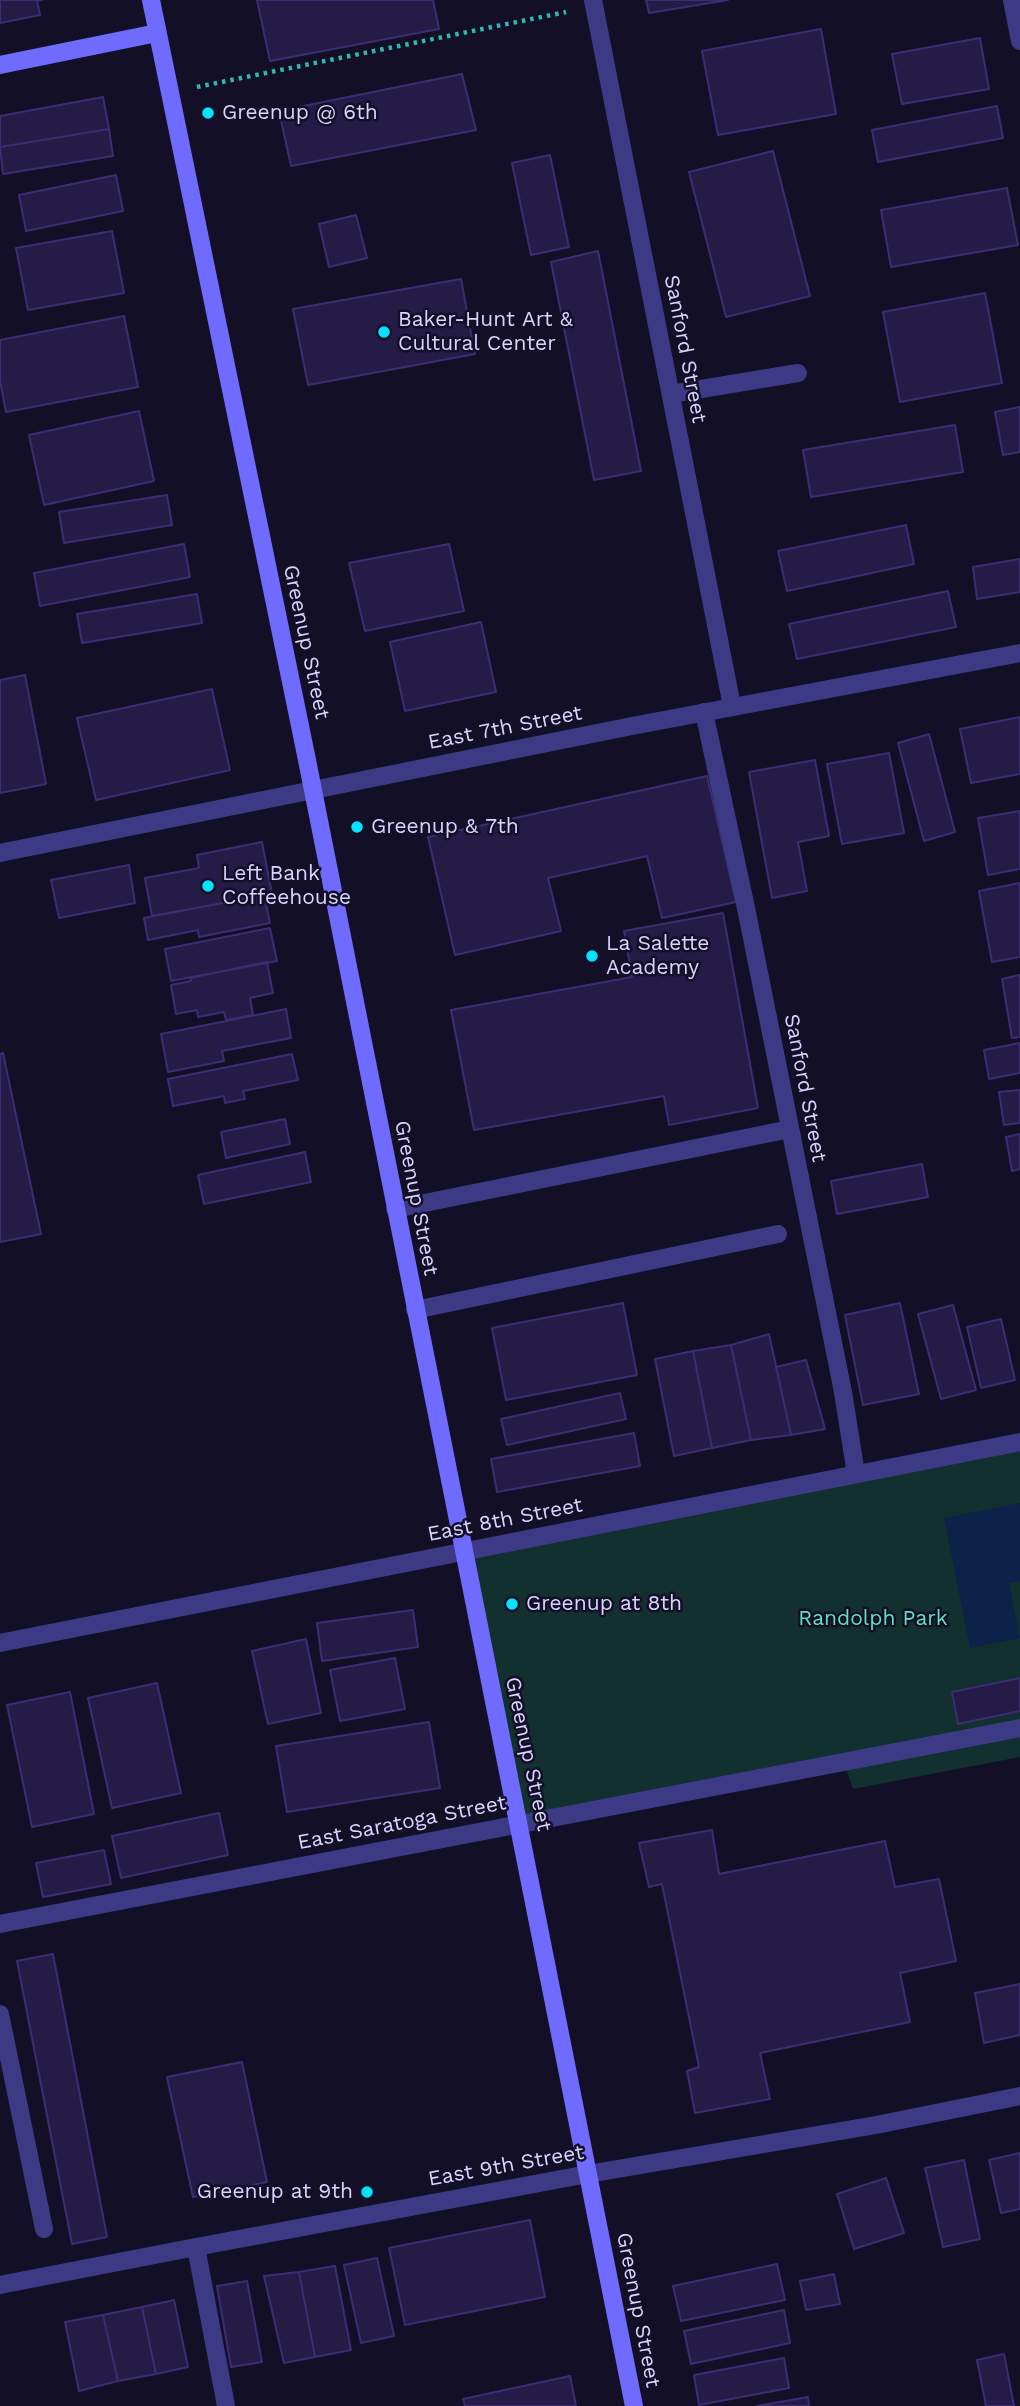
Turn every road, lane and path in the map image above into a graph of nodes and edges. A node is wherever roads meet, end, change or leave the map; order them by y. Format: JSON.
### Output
{"nodes":[{"id":1,"x":151,"y":0,"type":"edge"},
{"id":2,"x":593,"y":0,"type":"edge"},
{"id":3,"x":1012,"y":0,"type":"edge"},
{"id":4,"x":547,"y":15,"type":"dead end"},
{"id":5,"x":157,"y":33,"type":"junction"},
{"id":6,"x":1020,"y":41,"type":"edge"},
{"id":7,"x":0,"y":65,"type":"edge"},
{"id":8,"x":169,"y":93,"type":"junction"},
{"id":9,"x":798,"y":373,"type":"dead end"},
{"id":10,"x":671,"y":394,"type":"junction"},
{"id":11,"x":1020,"y":653,"type":"edge"},
{"id":12,"x":732,"y":706,"type":"junction"},
{"id":13,"x":704,"y":712,"type":"junction"},
{"id":14,"x":313,"y":789,"type":"junction"},
{"id":15,"x":0,"y":853,"type":"edge"},
{"id":16,"x":790,"y":1129,"type":"junction"},
{"id":17,"x":395,"y":1209,"type":"junction"},
{"id":18,"x":778,"y":1234,"type":"dead end"},
{"id":19,"x":415,"y":1310,"type":"junction"},
{"id":20,"x":1020,"y":1442,"type":"edge"},
{"id":21,"x":856,"y":1474,"type":"junction"},
{"id":22,"x":463,"y":1552,"type":"junction"},
{"id":23,"x":0,"y":1643,"type":"edge"},
{"id":24,"x":1020,"y":1727,"type":"edge"},
{"id":25,"x":519,"y":1824,"type":"junction"},
{"id":26,"x":0,"y":1924,"type":"edge"},
{"id":27,"x":0,"y":2014,"type":"edge"},
{"id":28,"x":1020,"y":2096,"type":"edge"},
{"id":29,"x":588,"y":2174,"type":"junction"},
{"id":30,"x":44,"y":2229,"type":"dead end"},
{"id":31,"x":196,"y":2247,"type":"junction"},
{"id":32,"x":0,"y":2285,"type":"edge"},
{"id":33,"x":226,"y":2406,"type":"edge"},
{"id":34,"x":634,"y":2406,"type":"edge"}],
"edges":[{"from":1,"to":5,"type":"main road","name":"Greenup Street"},
{"from":2,"to":10,"type":"street","name":"Sanford Street"},
{"from":3,"to":6,"type":"street"},
{"from":4,"to":8,"type":"path"},
{"from":5,"to":7,"type":"main road"},
{"from":5,"to":8,"type":"main road","name":"Greenup Street"},
{"from":8,"to":14,"type":"main road","name":"Greenup Street"},
{"from":9,"to":10,"type":"street"},
{"from":10,"to":12,"type":"street","name":"Sanford Street"},
{"from":11,"to":12,"type":"street","name":"East 7th Street"},
{"from":12,"to":13,"type":"street","name":"East 7th Street"},
{"from":13,"to":14,"type":"street","name":"East 7th Street"},
{"from":13,"to":16,"type":"street","name":"Sanford Street"},
{"from":14,"to":15,"type":"street","name":"East 7th Street"},
{"from":14,"to":17,"type":"main road","name":"Greenup Street"},
{"from":16,"to":17,"type":"street"},
{"from":16,"to":21,"type":"street","name":"Sanford Street"},
{"from":17,"to":19,"type":"main road","name":"Greenup Street"},
{"from":18,"to":19,"type":"street"},
{"from":19,"to":22,"type":"main road","name":"Greenup Street"},
{"from":20,"to":21,"type":"street","name":"East 8th Street"},
{"from":21,"to":22,"type":"street","name":"East 8th Street"},
{"from":22,"to":23,"type":"street","name":"East 8th Street"},
{"from":22,"to":25,"type":"main road","name":"Greenup Street"},
{"from":24,"to":25,"type":"street","name":"East Saratoga Street"},
{"from":25,"to":26,"type":"street","name":"East Saratoga Street"},
{"from":25,"to":29,"type":"main road","name":"Greenup Street"},
{"from":27,"to":30,"type":"street"},
{"from":28,"to":29,"type":"street","name":"East 9th Street"},
{"from":29,"to":31,"type":"street","name":"East 9th Street"},
{"from":29,"to":34,"type":"main road","name":"Greenup Street"},
{"from":31,"to":32,"type":"street","name":"East 9th Street"},
{"from":31,"to":33,"type":"street"}]}
